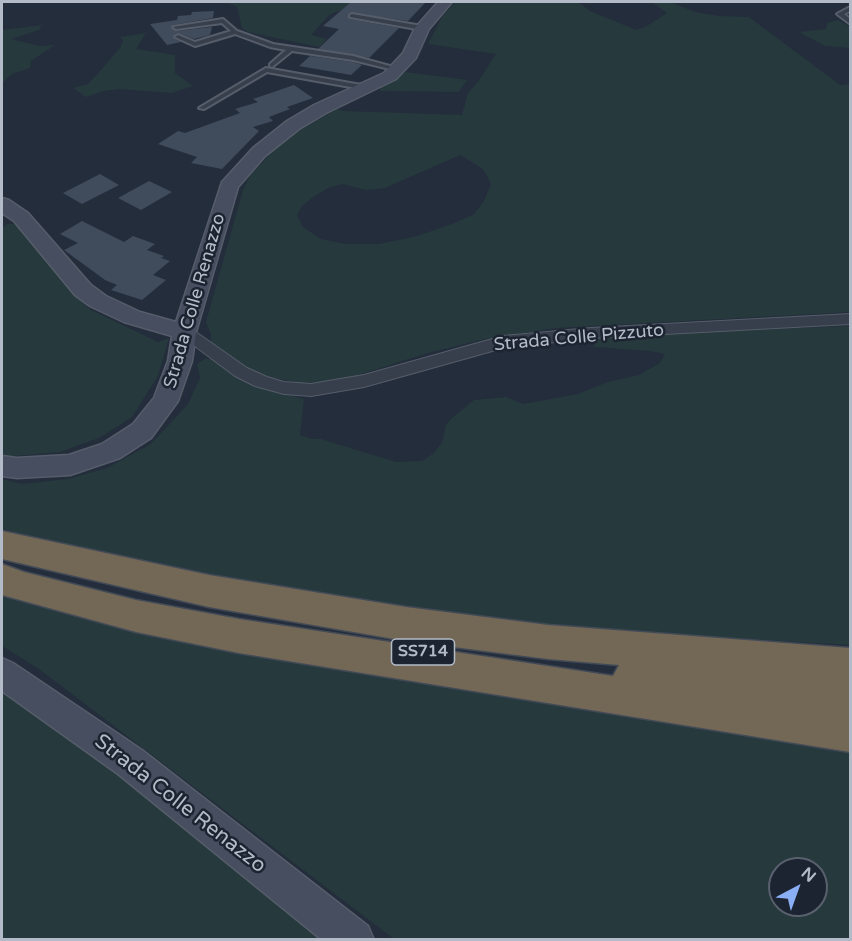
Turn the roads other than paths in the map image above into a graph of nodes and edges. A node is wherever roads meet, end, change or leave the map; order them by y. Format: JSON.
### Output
{"nodes":[{"id":1,"x":445,"y":2,"type":"edge"},
{"id":2,"x":850,"y":9,"type":"edge"},
{"id":3,"x":352,"y":16,"type":"dead end"},
{"id":4,"x":849,"y":21,"type":"edge"},
{"id":5,"x":176,"y":27,"type":"dead end"},
{"id":6,"x":422,"y":28,"type":"junction"},
{"id":7,"x":235,"y":32,"type":"junction"},
{"id":8,"x":178,"y":37,"type":"dead end"},
{"id":9,"x":290,"y":49,"type":"junction"},
{"id":10,"x":272,"y":64,"type":"dead end"},
{"id":11,"x":398,"y":69,"type":"junction"},
{"id":12,"x":367,"y":88,"type":"junction"},
{"id":13,"x":202,"y":108,"type":"dead end"},
{"id":14,"x":2,"y":204,"type":"edge"},
{"id":15,"x":850,"y":319,"type":"edge"},
{"id":16,"x":184,"y":332,"type":"junction"},
{"id":17,"x":2,"y":466,"type":"edge"},
{"id":18,"x":2,"y":544,"type":"edge"},
{"id":19,"x":2,"y":573,"type":"edge"},
{"id":20,"x":2,"y":579,"type":"edge"},
{"id":21,"x":850,"y":666,"type":"edge"},
{"id":22,"x":2,"y":673,"type":"edge"},
{"id":23,"x":850,"y":695,"type":"edge"},
{"id":24,"x":850,"y":732,"type":"edge"},
{"id":25,"x":346,"y":933,"type":"edge"}],
"edges":[{"from":1,"to":6,"type":"street","name":"Strada Colle Renazzo"},
{"from":2,"to":4,"type":"lane"},
{"from":3,"to":6,"type":"lane"},
{"from":5,"to":7,"type":"lane"},
{"from":6,"to":11,"type":"street","name":"Strada Colle Renazzo"},
{"from":7,"to":8,"type":"lane"},
{"from":7,"to":9,"type":"lane"},
{"from":9,"to":10,"type":"lane"},
{"from":9,"to":11,"type":"lane"},
{"from":11,"to":12,"type":"street","name":"Strada Colle Renazzo"},
{"from":12,"to":13,"type":"lane"},
{"from":12,"to":16,"type":"street","name":"Strada Colle Renazzo"},
{"from":14,"to":16,"type":"street"},
{"from":15,"to":16,"type":"street","name":"Strada Colle Pizzuto"},
{"from":16,"to":17,"type":"street","name":"Strada Colle Renazzo"},
{"from":18,"to":21,"type":"highway","number":"SS714"},
{"from":19,"to":23,"type":"highway","number":"SS714"},
{"from":20,"to":24,"type":"highway"},
{"from":22,"to":25,"type":"street","name":"Strada Colle Renazzo"}]}
